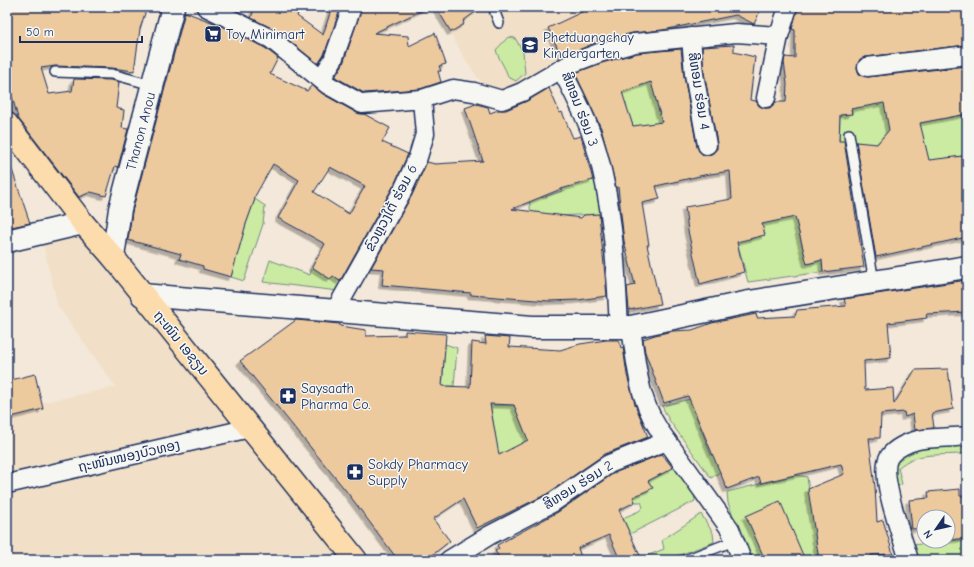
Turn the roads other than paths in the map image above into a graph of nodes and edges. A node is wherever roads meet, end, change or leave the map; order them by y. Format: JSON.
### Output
{"nodes":[{"id":1,"x":173,"y":7,"type":"edge"},
{"id":2,"x":206,"y":7,"type":"edge"},
{"id":3,"x":352,"y":7,"type":"edge"},
{"id":4,"x":493,"y":7,"type":"edge"},
{"id":5,"x":788,"y":7,"type":"edge"},
{"id":6,"x":499,"y":23,"type":"dead end"},
{"id":7,"x":779,"y":36,"type":"junction"},
{"id":8,"x":691,"y":37,"type":"junction"},
{"id":9,"x":967,"y":55,"type":"edge"},
{"id":10,"x":867,"y":67,"type":"dead end"},
{"id":11,"x":561,"y":69,"type":"junction"},
{"id":12,"x":55,"y":72,"type":"dead end"},
{"id":13,"x":321,"y":79,"type":"junction"},
{"id":14,"x":154,"y":86,"type":"junction"},
{"id":15,"x":766,"y":98,"type":"dead end"},
{"id":16,"x":422,"y":99,"type":"junction"},
{"id":17,"x":7,"y":124,"type":"edge"},
{"id":18,"x":849,"y":134,"type":"dead end"},
{"id":19,"x":707,"y":144,"type":"dead end"},
{"id":20,"x":83,"y":223,"type":"junction"},
{"id":21,"x":7,"y":241,"type":"edge"},
{"id":22,"x":113,"y":257,"type":"junction"},
{"id":23,"x":967,"y":267,"type":"edge"},
{"id":24,"x":874,"y":282,"type":"junction"},
{"id":25,"x":142,"y":294,"type":"junction"},
{"id":26,"x":335,"y":311,"type":"junction"},
{"id":27,"x":625,"y":327,"type":"junction"},
{"id":28,"x":250,"y":428,"type":"junction"},
{"id":29,"x":967,"y":436,"type":"edge"},
{"id":30,"x":667,"y":442,"type":"junction"},
{"id":31,"x":7,"y":484,"type":"edge"},
{"id":32,"x":734,"y":541,"type":"junction"},
{"id":33,"x":356,"y":560,"type":"edge"},
{"id":34,"x":449,"y":560,"type":"edge"},
{"id":35,"x":685,"y":560,"type":"edge"},
{"id":36,"x":742,"y":560,"type":"edge"},
{"id":37,"x":909,"y":560,"type":"edge"}],
"edges":[{"from":1,"to":14,"type":"street","name":"Thanon Anou"},
{"from":2,"to":13,"type":"street"},
{"from":3,"to":13,"type":"street"},
{"from":4,"to":6,"type":"lane"},
{"from":5,"to":7,"type":"street"},
{"from":7,"to":8,"type":"street","name":"ສີຫອມ ຮ່ອມ 3"},
{"from":7,"to":15,"type":"street"},
{"from":8,"to":11,"type":"street","name":"ສີຫອມ ຮ່ອມ 3"},
{"from":8,"to":19,"type":"street","name":"ສີຫອມ ຮ່ອມ 4"},
{"from":9,"to":10,"type":"street"},
{"from":11,"to":16,"type":"street"},
{"from":11,"to":27,"type":"street","name":"ສີຫອມ ຮ່ອມ 3"},
{"from":12,"to":14,"type":"lane"},
{"from":13,"to":16,"type":"street"},
{"from":14,"to":22,"type":"street","name":"Thanon Anou"},
{"from":16,"to":26,"type":"street","name":"ຂົວຫຼວງໃຕ້ ຮ່ອມ 6"},
{"from":17,"to":20,"type":"main road","name":"ຖະໜົນ ເອຊຽນ"},
{"from":18,"to":24,"type":"lane"},
{"from":20,"to":21,"type":"street"},
{"from":20,"to":22,"type":"main road","name":"ຖະໜົນ ເອຊຽນ"},
{"from":22,"to":25,"type":"main road","name":"ຖະໜົນ ເອຊຽນ"},
{"from":23,"to":24,"type":"street"},
{"from":24,"to":27,"type":"street"},
{"from":25,"to":26,"type":"street"},
{"from":25,"to":28,"type":"main road","name":"ຖະໜົນ ເອຊຽນ"},
{"from":26,"to":27,"type":"street"},
{"from":27,"to":30,"type":"street"},
{"from":28,"to":31,"type":"street","name":"ຖະໜົນໜອງບົວທອງ"},
{"from":28,"to":33,"type":"main road","name":"ຖະໜົນ ເອຊຽນ"},
{"from":29,"to":37,"type":"street"},
{"from":30,"to":32,"type":"street"},
{"from":30,"to":34,"type":"street","name":"ສີຫອມ ຮ່ອມ 2"},
{"from":32,"to":35,"type":"lane"},
{"from":32,"to":36,"type":"street"}]}
